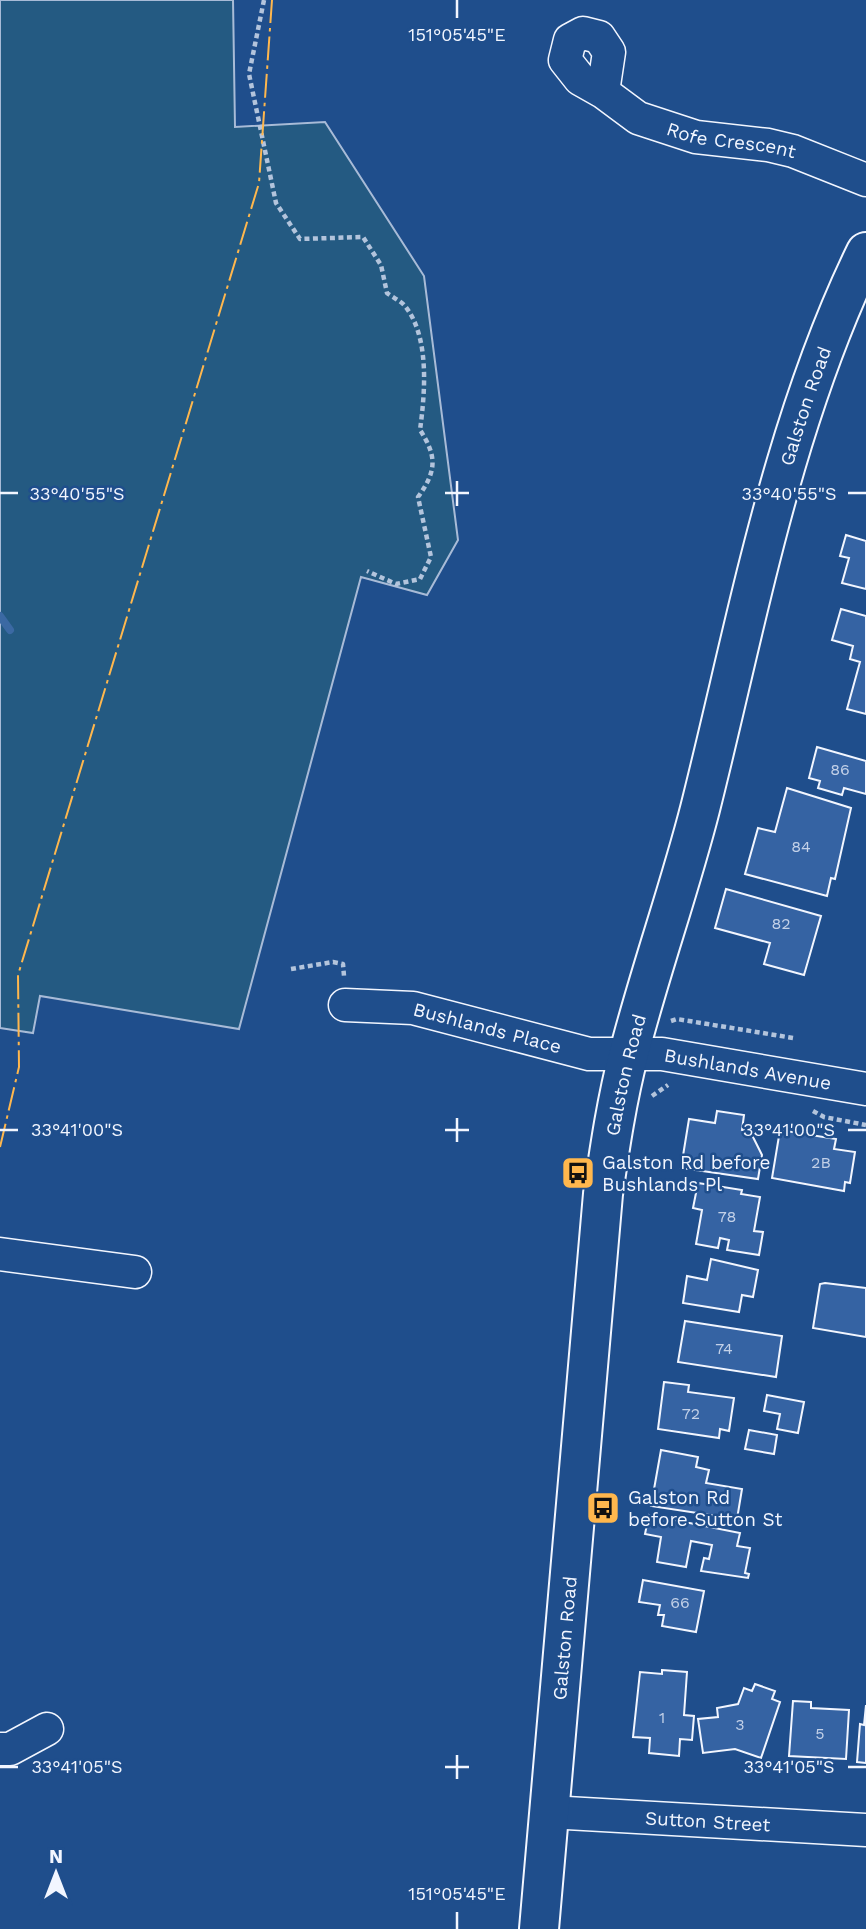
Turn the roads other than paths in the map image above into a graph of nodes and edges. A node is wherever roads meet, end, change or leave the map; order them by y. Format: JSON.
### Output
{"nodes":[{"id":1,"x":603,"y":92,"type":"dead end"},
{"id":2,"x":866,"y":180,"type":"edge"},
{"id":3,"x":866,"y":254,"type":"edge"},
{"id":4,"x":345,"y":1005,"type":"road end"},
{"id":5,"x":629,"y":1052,"type":"junction"},
{"id":6,"x":866,"y":1089,"type":"edge"},
{"id":7,"x":0,"y":1254,"type":"edge"},
{"id":8,"x":135,"y":1272,"type":"dead end"},
{"id":9,"x":47,"y":1729,"type":"dead end"},
{"id":10,"x":0,"y":1749,"type":"edge"},
{"id":11,"x":549,"y":1812,"type":"junction"},
{"id":12,"x":866,"y":1830,"type":"edge"},
{"id":13,"x":540,"y":1929,"type":"edge"}],
"edges":[{"from":1,"to":2,"type":"street","name":"Rofe Crescent"},
{"from":3,"to":5,"type":"main road","name":"Galston Road"},
{"from":4,"to":5,"type":"street","name":"Bushlands Place"},
{"from":5,"to":6,"type":"street","name":"Bushlands Avenue"},
{"from":5,"to":11,"type":"main road","name":"Galston Road"},
{"from":7,"to":8,"type":"street"},
{"from":9,"to":10,"type":"street"},
{"from":11,"to":12,"type":"street","name":"Sutton Street"},
{"from":11,"to":13,"type":"main road","name":"Galston Road"}]}
